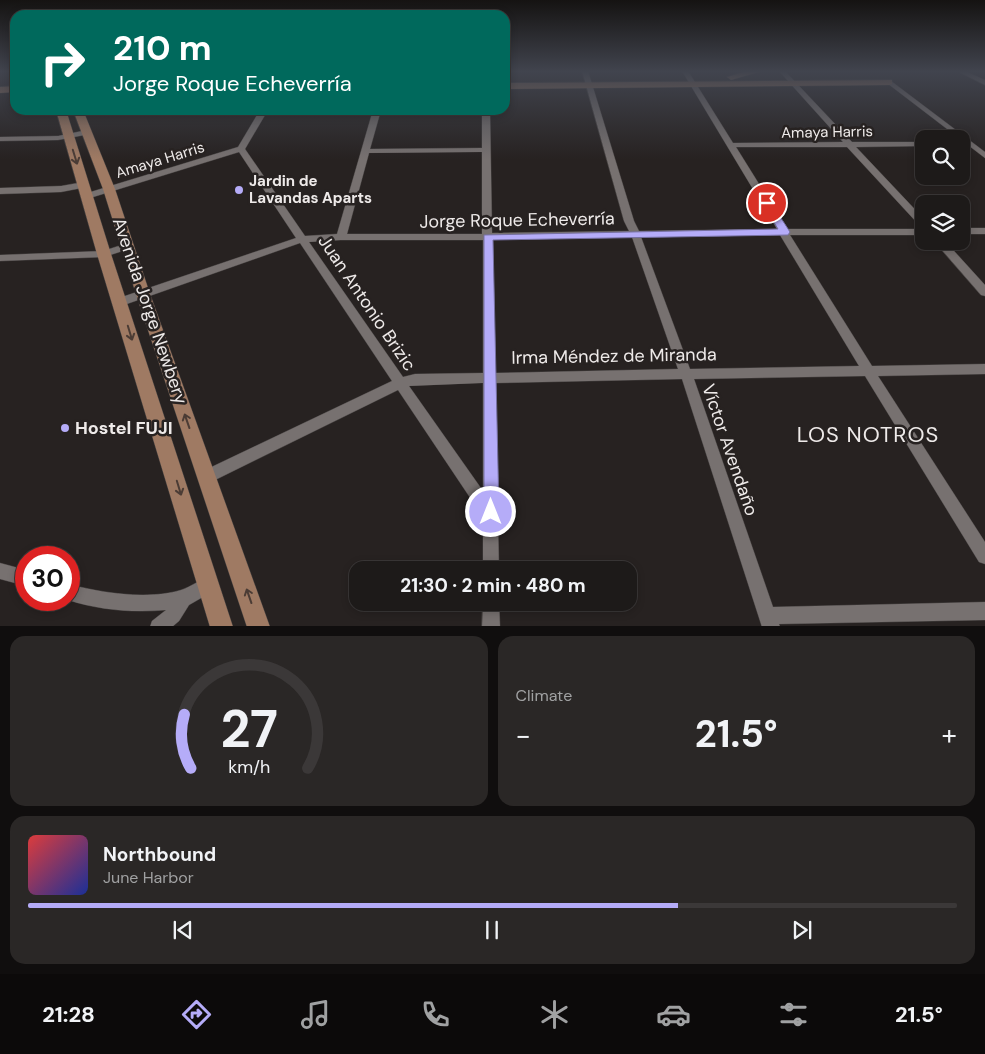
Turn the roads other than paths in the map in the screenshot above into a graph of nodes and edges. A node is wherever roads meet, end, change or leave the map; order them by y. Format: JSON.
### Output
{"nodes":[{"id":1,"x":594,"y":100,"type":"edge"},
{"id":2,"x":704,"y":100,"type":"edge"},
{"id":3,"x":810,"y":100,"type":"edge"},
{"id":4,"x":911,"y":100,"type":"edge"},
{"id":5,"x":62,"y":115,"type":"edge"},
{"id":6,"x":80,"y":115,"type":"edge"},
{"id":7,"x":261,"y":115,"type":"edge"},
{"id":8,"x":375,"y":115,"type":"edge"},
{"id":9,"x":486,"y":115,"type":"edge"},
{"id":10,"x":948,"y":130,"type":"edge"},
{"id":11,"x":87,"y":132,"type":"junction"},
{"id":12,"x":69,"y":137,"type":"junction"},
{"id":13,"x":0,"y":139,"type":"edge"},
{"id":14,"x":985,"y":143,"type":"edge"},
{"id":15,"x":915,"y":144,"type":"edge"},
{"id":16,"x":970,"y":144,"type":"edge"},
{"id":17,"x":731,"y":145,"type":"junction"},
{"id":18,"x":851,"y":145,"type":"junction"},
{"id":19,"x":970,"y":147,"type":"edge"},
{"id":20,"x":241,"y":149,"type":"junction"},
{"id":21,"x":486,"y":150,"type":"junction"},
{"id":22,"x":364,"y":151,"type":"junction"},
{"id":23,"x":985,"y":156,"type":"edge"},
{"id":24,"x":109,"y":189,"type":"junction"},
{"id":25,"x":85,"y":190,"type":"junction"},
{"id":26,"x":0,"y":191,"type":"edge"},
{"id":27,"x":915,"y":215,"type":"edge"},
{"id":28,"x":970,"y":231,"type":"edge"},
{"id":29,"x":985,"y":231,"type":"edge"},
{"id":30,"x":785,"y":232,"type":"junction"},
{"id":31,"x":915,"y":232,"type":"edge"},
{"id":32,"x":636,"y":236,"type":"junction"},
{"id":33,"x":341,"y":237,"type":"junction"},
{"id":34,"x":488,"y":237,"type":"junction"},
{"id":35,"x":303,"y":239,"type":"junction"},
{"id":36,"x":128,"y":246,"type":"junction"},
{"id":37,"x":947,"y":250,"type":"edge"},
{"id":38,"x":104,"y":254,"type":"junction"},
{"id":39,"x":0,"y":258,"type":"edge"},
{"id":40,"x":985,"y":292,"type":"edge"},
{"id":41,"x":143,"y":294,"type":"junction"},
{"id":42,"x":120,"y":302,"type":"junction"},
{"id":43,"x":985,"y":368,"type":"edge"},
{"id":44,"x":868,"y":370,"type":"junction"},
{"id":45,"x":686,"y":374,"type":"junction"},
{"id":46,"x":490,"y":376,"type":"junction"},
{"id":47,"x":399,"y":383,"type":"junction"},
{"id":48,"x":206,"y":476,"type":"junction"},
{"id":49,"x":491,"y":512,"type":"junction"},
{"id":50,"x":985,"y":556,"type":"edge"},
{"id":51,"x":491,"y":561,"type":"edge"},
{"id":52,"x":0,"y":571,"type":"edge"},
{"id":53,"x":15,"y":575,"type":"edge"},
{"id":54,"x":209,"y":584,"type":"junction"},
{"id":55,"x":80,"y":594,"type":"edge"},
{"id":56,"x":183,"y":598,"type":"junction"},
{"id":57,"x":491,"y":611,"type":"edge"},
{"id":58,"x":985,"y":611,"type":"edge"},
{"id":59,"x":769,"y":622,"type":"edge"},
{"id":60,"x":158,"y":626,"type":"edge"},
{"id":61,"x":222,"y":626,"type":"edge"},
{"id":62,"x":259,"y":626,"type":"edge"},
{"id":63,"x":491,"y":626,"type":"edge"}],
"edges":[{"from":1,"to":32,"type":"street","name":"Víctor Avendaño"},
{"from":2,"to":17,"type":"street"},
{"from":3,"to":18,"type":"street"},
{"from":4,"to":10,"type":"street"},
{"from":5,"to":12,"type":"street","name":"Avenida Jorge Newbery"},
{"from":6,"to":11,"type":"street","name":"Avenida Jorge Newbery"},
{"from":7,"to":20,"type":"street"},
{"from":8,"to":22,"type":"street"},
{"from":9,"to":21,"type":"street"},
{"from":11,"to":12,"type":"street"},
{"from":11,"to":24,"type":"street","name":"Avenida Jorge Newbery"},
{"from":12,"to":13,"type":"street"},
{"from":12,"to":25,"type":"street","name":"Avenida Jorge Newbery","one_way":true},
{"from":14,"to":16,"type":"street"},
{"from":15,"to":18,"type":"street","name":"Amaya Harris"},
{"from":17,"to":18,"type":"street","name":"Amaya Harris"},
{"from":17,"to":30,"type":"street"},
{"from":18,"to":27,"type":"street"},
{"from":19,"to":23,"type":"street"},
{"from":20,"to":24,"type":"street","name":"Amaya Harris"},
{"from":20,"to":35,"type":"street","name":"Juan Antonio Brizic"},
{"from":21,"to":22,"type":"street"},
{"from":21,"to":34,"type":"street"},
{"from":22,"to":33,"type":"street"},
{"from":24,"to":25,"type":"street","name":"Amaya Harris"},
{"from":24,"to":36,"type":"street","name":"Avenida Jorge Newbery"},
{"from":25,"to":26,"type":"street","name":"Amaya Harris"},
{"from":25,"to":38,"type":"street","name":"Avenida Jorge Newbery"},
{"from":28,"to":29,"type":"street"},
{"from":30,"to":31,"type":"street","name":"Jorge Roque Echeverría"},
{"from":30,"to":32,"type":"street","name":"Jorge Roque Echeverría"},
{"from":30,"to":44,"type":"street"},
{"from":32,"to":34,"type":"street","name":"Jorge Roque Echeverría"},
{"from":32,"to":45,"type":"street","name":"Víctor Avendaño"},
{"from":33,"to":34,"type":"street","name":"Jorge Roque Echeverría"},
{"from":33,"to":35,"type":"street","name":"Jorge Roque Echeverría"},
{"from":34,"to":46,"type":"street"},
{"from":35,"to":41,"type":"street","name":"Jorge Roque Echeverría"},
{"from":35,"to":47,"type":"street","name":"Juan Antonio Brizic"},
{"from":36,"to":38,"type":"street"},
{"from":36,"to":41,"type":"street","name":"Avenida Jorge Newbery"},
{"from":37,"to":40,"type":"street"},
{"from":38,"to":39,"type":"street"},
{"from":38,"to":42,"type":"street","name":"Avenida Jorge Newbery"},
{"from":41,"to":42,"type":"street","name":"Jorge Roque Echeverría"},
{"from":48,"to":41,"type":"street","name":"Avenida Jorge Newbery","one_way":true},
{"from":42,"to":54,"type":"street","name":"Avenida Jorge Newbery","one_way":true},
{"from":43,"to":44,"type":"street","name":"Irma Méndez de Miranda"},
{"from":44,"to":45,"type":"street","name":"Irma Méndez de Miranda"},
{"from":44,"to":50,"type":"street"},
{"from":45,"to":46,"type":"street","name":"Irma Méndez de Miranda"},
{"from":45,"to":59,"type":"street","name":"Víctor Avendaño"},
{"from":46,"to":47,"type":"street","name":"Irma Méndez de Miranda"},
{"from":46,"to":49,"type":"street"},
{"from":47,"to":48,"type":"street","name":"Irma Méndez de Miranda"},
{"from":47,"to":49,"type":"street","name":"Juan Antonio Brizic"},
{"from":62,"to":48,"type":"street","name":"Avenida Jorge Newbery","one_way":true},
{"from":49,"to":51,"type":"street"},
{"from":52,"to":53,"type":"street"},
{"from":54,"to":56,"type":"street"},
{"from":54,"to":61,"type":"street","name":"Avenida Jorge Newbery"},
{"from":55,"to":56,"type":"street"},
{"from":56,"to":60,"type":"street"},
{"from":57,"to":63,"type":"street"},
{"from":58,"to":59,"type":"street"}]}
